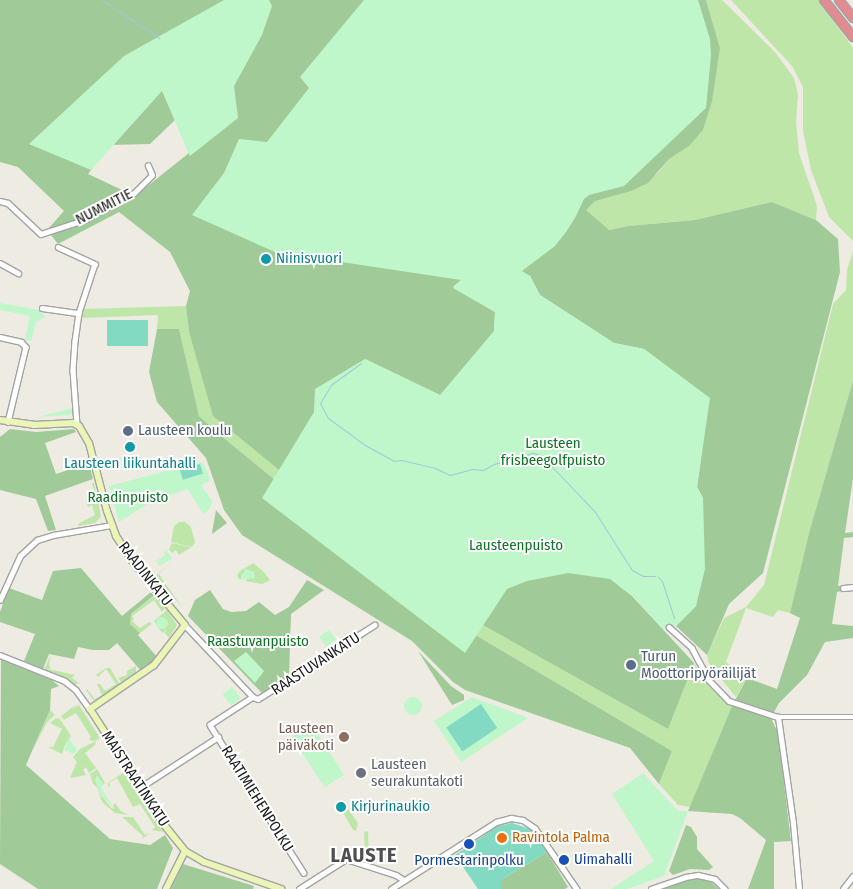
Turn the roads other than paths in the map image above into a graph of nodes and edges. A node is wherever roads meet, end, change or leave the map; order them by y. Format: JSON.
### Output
{"nodes":[{"id":1,"x":824,"y":0,"type":"edge"},
{"id":2,"x":842,"y":3,"type":"edge"},
{"id":3,"x":853,"y":17,"type":"edge"},
{"id":4,"x":853,"y":38,"type":"edge"},
{"id":5,"x":148,"y":166,"type":"dead end"},
{"id":6,"x":0,"y":201,"type":"edge"},
{"id":7,"x":41,"y":234,"type":"junction"},
{"id":8,"x":46,"y":239,"type":"dead end"},
{"id":9,"x":58,"y":248,"type":"dead end"},
{"id":10,"x":0,"y":262,"type":"edge"},
{"id":11,"x":18,"y":273,"type":"dead end"},
{"id":12,"x":42,"y":308,"type":"dead end"},
{"id":13,"x":80,"y":313,"type":"junction"},
{"id":14,"x":0,"y":337,"type":"edge"},
{"id":15,"x":0,"y":420,"type":"edge"},
{"id":16,"x":8,"y":422,"type":"junction"},
{"id":17,"x":77,"y":424,"type":"junction"},
{"id":18,"x":112,"y":525,"type":"junction"},
{"id":19,"x":853,"y":587,"type":"edge"},
{"id":20,"x":843,"y":588,"type":"dead end"},
{"id":21,"x":0,"y":600,"type":"edge"},
{"id":22,"x":185,"y":625,"type":"junction"},
{"id":23,"x":374,"y":625,"type":"dead end"},
{"id":24,"x":669,"y":627,"type":"dead end"},
{"id":25,"x":0,"y":655,"type":"edge"},
{"id":26,"x":255,"y":698,"type":"junction"},
{"id":27,"x":90,"y":708,"type":"junction"},
{"id":28,"x":778,"y":717,"type":"junction"},
{"id":29,"x":853,"y":717,"type":"edge"},
{"id":30,"x":210,"y":725,"type":"joint"},
{"id":31,"x":218,"y":737,"type":"junction"},
{"id":32,"x":141,"y":787,"type":"junction"},
{"id":33,"x":185,"y":851,"type":"junction"},
{"id":34,"x":304,"y":874,"type":"dead end"},
{"id":35,"x":853,"y":876,"type":"edge"},
{"id":36,"x":404,"y":880,"type":"junction"},
{"id":37,"x":166,"y":889,"type":"edge"},
{"id":38,"x":281,"y":889,"type":"edge"},
{"id":39,"x":299,"y":889,"type":"edge"},
{"id":40,"x":391,"y":889,"type":"edge"},
{"id":41,"x":577,"y":889,"type":"edge"},
{"id":42,"x":651,"y":889,"type":"edge"},
{"id":43,"x":725,"y":889,"type":"edge"},
{"id":44,"x":799,"y":889,"type":"edge"},
{"id":45,"x":843,"y":889,"type":"edge"}],
"edges":[{"from":1,"to":4,"type":"highway"},
{"from":2,"to":3,"type":"highway"},
{"from":5,"to":7,"type":"street","name":"NUMMITIE"},
{"from":6,"to":7,"type":"street"},
{"from":7,"to":8,"type":"street"},
{"from":9,"to":13,"type":"street"},
{"from":10,"to":11,"type":"street"},
{"from":12,"to":13,"type":"street"},
{"from":13,"to":17,"type":"street"},
{"from":14,"to":16,"type":"street"},
{"from":15,"to":16,"type":"street"},
{"from":16,"to":17,"type":"street"},
{"from":17,"to":18,"type":"street","name":"RAADINKATU"},
{"from":18,"to":21,"type":"street"},
{"from":18,"to":22,"type":"street","name":"RAADINKATU"},
{"from":19,"to":20,"type":"street"},
{"from":22,"to":26,"type":"street","name":"RAADINKATU"},
{"from":22,"to":27,"type":"street"},
{"from":23,"to":26,"type":"street","name":"RAASTUVANKATU"},
{"from":24,"to":28,"type":"street"},
{"from":25,"to":27,"type":"street","name":"MAISTRAATINKATU"},
{"from":26,"to":30,"type":"street","name":"RAASTUVANKATU"},
{"from":27,"to":32,"type":"street","name":"MAISTRAATINKATU"},
{"from":28,"to":29,"type":"street"},
{"from":28,"to":44,"type":"street"},
{"from":30,"to":31,"type":"street","name":"RAATIMIEHENPOLKU"},
{"from":31,"to":32,"type":"street"},
{"from":31,"to":34,"type":"street","name":"RAATIMIEHENPOLKU"},
{"from":32,"to":33,"type":"street","name":"MAISTRAATINKATU"},
{"from":33,"to":37,"type":"street"},
{"from":33,"to":38,"type":"street","name":"MAISTRAATINKATU"},
{"from":35,"to":45,"type":"street"},
{"from":36,"to":39,"type":"street"},
{"from":36,"to":40,"type":"street"},
{"from":36,"to":41,"type":"street"},
{"from":42,"to":43,"type":"street"}]}
